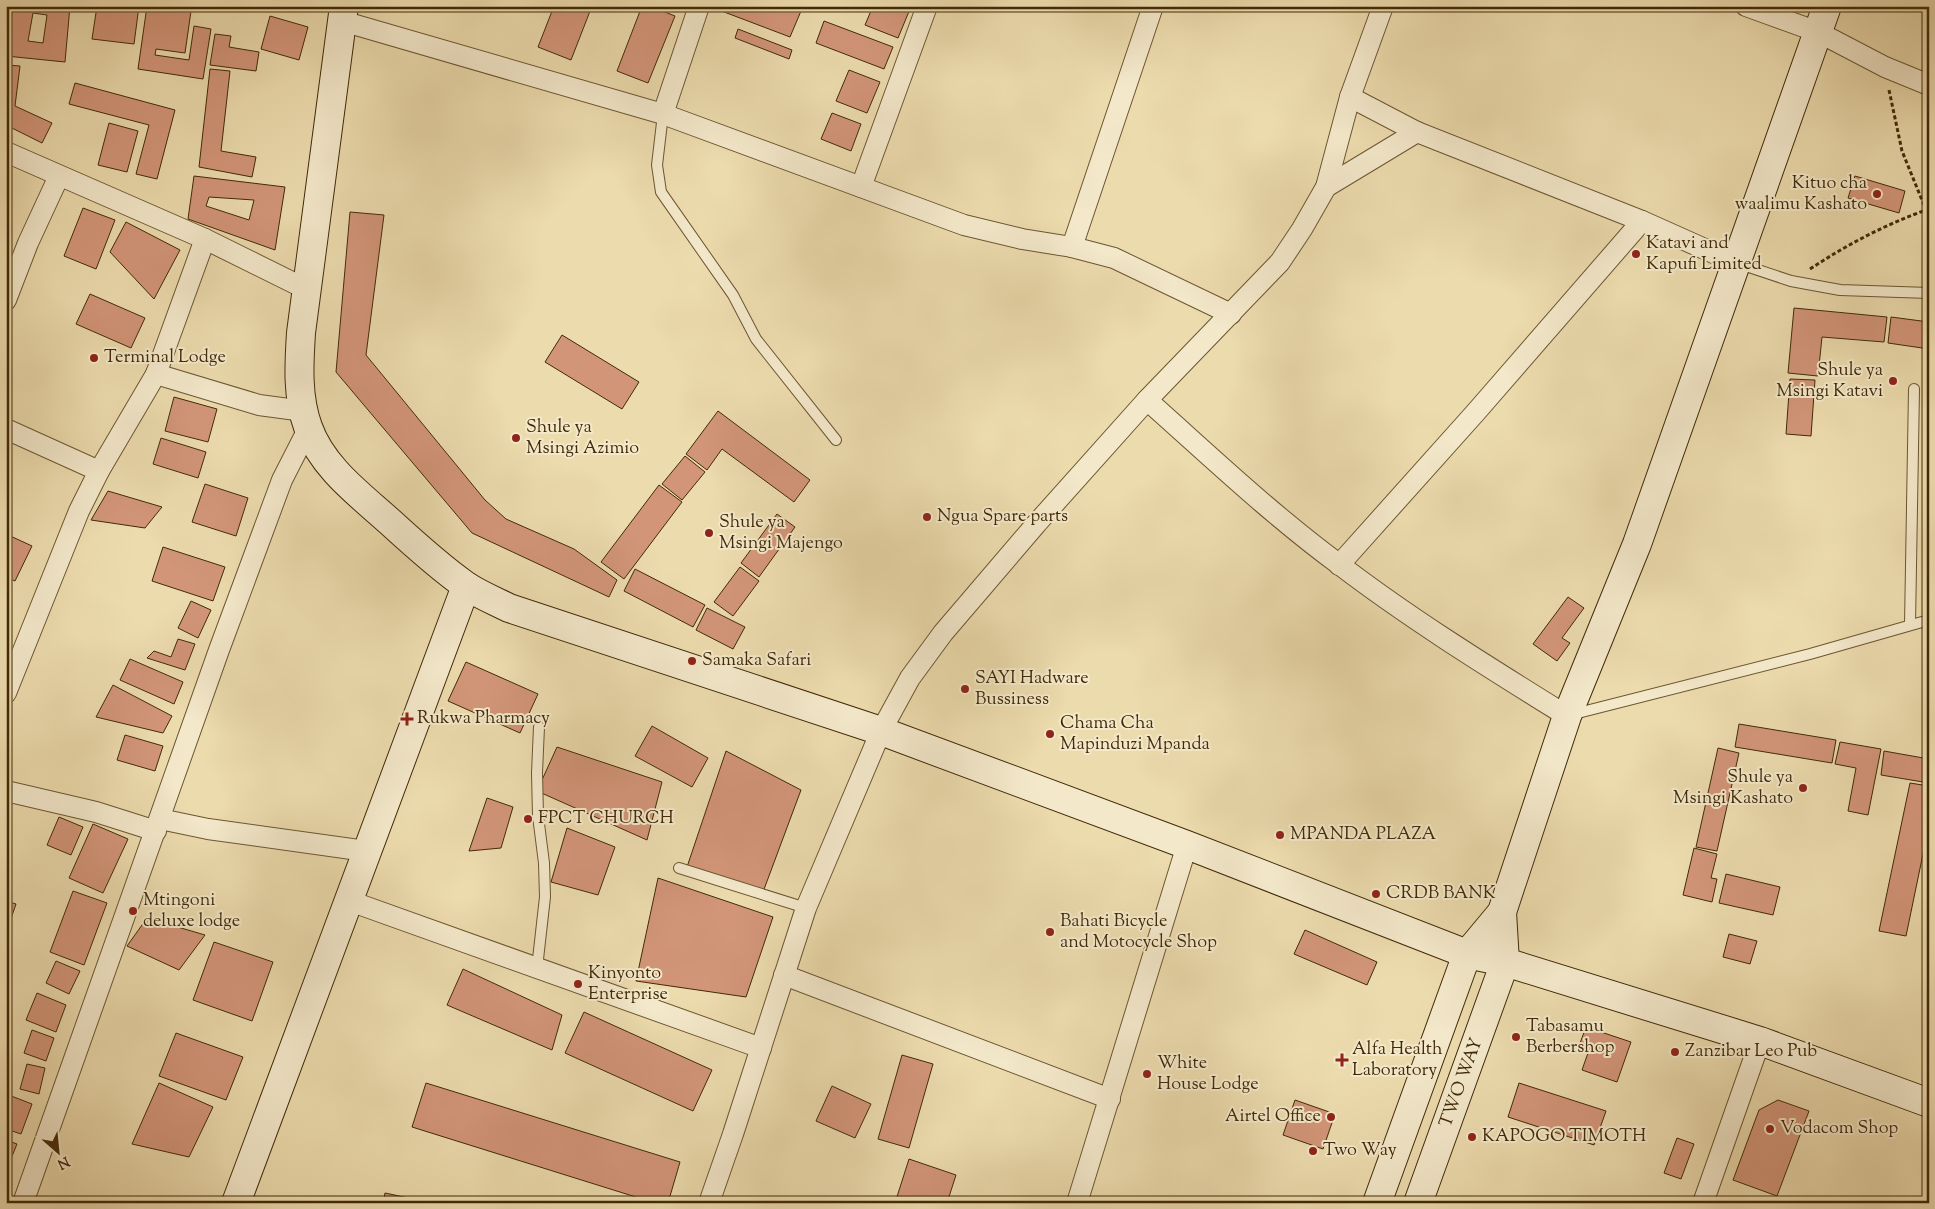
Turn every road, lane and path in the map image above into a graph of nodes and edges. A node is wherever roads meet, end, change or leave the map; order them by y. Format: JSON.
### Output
{"nodes":[{"id":1,"x":699,"y":6,"type":"edge"},
{"id":2,"x":926,"y":6,"type":"edge"},
{"id":3,"x":1153,"y":6,"type":"edge"},
{"id":4,"x":1384,"y":6,"type":"edge"},
{"id":5,"x":1746,"y":6,"type":"edge"},
{"id":6,"x":1827,"y":6,"type":"edge"},
{"id":7,"x":341,"y":10,"type":"edge"},
{"id":8,"x":1818,"y":32,"type":"junction"},
{"id":9,"x":1885,"y":67,"type":"junction"},
{"id":10,"x":1929,"y":85,"type":"edge"},
{"id":11,"x":1350,"y":97,"type":"junction"},
{"id":12,"x":663,"y":114,"type":"junction"},
{"id":13,"x":1417,"y":132,"type":"junction"},
{"id":14,"x":6,"y":152,"type":"edge"},
{"id":15,"x":59,"y":176,"type":"junction"},
{"id":16,"x":861,"y":187,"type":"junction"},
{"id":17,"x":1326,"y":187,"type":"junction"},
{"id":18,"x":1927,"y":209,"type":"edge"},
{"id":19,"x":1642,"y":220,"type":"junction"},
{"id":20,"x":204,"y":239,"type":"junction"},
{"id":21,"x":1072,"y":246,"type":"junction"},
{"id":22,"x":1736,"y":263,"type":"junction"},
{"id":23,"x":1791,"y":282,"type":"junction"},
{"id":24,"x":308,"y":290,"type":"junction"},
{"id":25,"x":1929,"y":293,"type":"edge"},
{"id":26,"x":6,"y":300,"type":"edge"},
{"id":27,"x":1231,"y":314,"type":"junction"},
{"id":28,"x":156,"y":374,"type":"junction"},
{"id":29,"x":1914,"y":389,"type":"dead end"},
{"id":30,"x":1147,"y":400,"type":"junction"},
{"id":31,"x":306,"y":420,"type":"junction"},
{"id":32,"x":6,"y":429,"type":"edge"},
{"id":33,"x":836,"y":440,"type":"dead end"},
{"id":34,"x":99,"y":471,"type":"junction"},
{"id":35,"x":1339,"y":565,"type":"junction"},
{"id":36,"x":466,"y":586,"type":"junction"},
{"id":37,"x":1929,"y":620,"type":"edge"},
{"id":38,"x":1910,"y":625,"type":"junction"},
{"id":39,"x":6,"y":693,"type":"edge"},
{"id":40,"x":1567,"y":716,"type":"junction"},
{"id":41,"x":540,"y":726,"type":"dead end"},
{"id":42,"x":881,"y":731,"type":"junction"},
{"id":43,"x":6,"y":791,"type":"edge"},
{"id":44,"x":158,"y":825,"type":"junction"},
{"id":45,"x":1187,"y":845,"type":"junction"},
{"id":46,"x":366,"y":851,"type":"junction"},
{"id":47,"x":679,"y":868,"type":"dead end"},
{"id":48,"x":347,"y":900,"type":"junction"},
{"id":49,"x":806,"y":908,"type":"junction"},
{"id":50,"x":1502,"y":912,"type":"junction"},
{"id":51,"x":1467,"y":954,"type":"junction"},
{"id":52,"x":1505,"y":962,"type":"junction"},
{"id":53,"x":537,"y":968,"type":"junction"},
{"id":54,"x":784,"y":975,"type":"junction"},
{"id":55,"x":1760,"y":1041,"type":"junction"},
{"id":56,"x":761,"y":1048,"type":"junction"},
{"id":57,"x":1110,"y":1099,"type":"junction"},
{"id":58,"x":1929,"y":1103,"type":"edge"},
{"id":59,"x":23,"y":1203,"type":"edge"},
{"id":60,"x":236,"y":1203,"type":"edge"},
{"id":61,"x":709,"y":1203,"type":"edge"},
{"id":62,"x":1077,"y":1203,"type":"edge"},
{"id":63,"x":1377,"y":1203,"type":"edge"},
{"id":64,"x":1418,"y":1203,"type":"edge"},
{"id":65,"x":1703,"y":1203,"type":"edge"}],
"edges":[{"from":1,"to":12,"type":"street"},
{"from":2,"to":16,"type":"street"},
{"from":3,"to":21,"type":"street"},
{"from":4,"to":11,"type":"street"},
{"from":5,"to":8,"type":"street"},
{"from":6,"to":8,"type":"street"},
{"from":7,"to":12,"type":"street"},
{"from":7,"to":24,"type":"street"},
{"from":8,"to":9,"type":"street"},
{"from":8,"to":22,"type":"street"},
{"from":9,"to":10,"type":"street"},
{"from":9,"to":18,"type":"path"},
{"from":11,"to":13,"type":"street"},
{"from":11,"to":17,"type":"street"},
{"from":12,"to":16,"type":"street"},
{"from":12,"to":33,"type":"lane"},
{"from":13,"to":17,"type":"street"},
{"from":13,"to":19,"type":"street"},
{"from":14,"to":15,"type":"street"},
{"from":15,"to":20,"type":"street"},
{"from":15,"to":26,"type":"street"},
{"from":16,"to":21,"type":"street"},
{"from":17,"to":27,"type":"street"},
{"from":18,"to":23,"type":"path"},
{"from":19,"to":22,"type":"street"},
{"from":19,"to":35,"type":"street"},
{"from":20,"to":24,"type":"street"},
{"from":20,"to":28,"type":"street"},
{"from":21,"to":27,"type":"street"},
{"from":22,"to":23,"type":"lane"},
{"from":22,"to":40,"type":"street"},
{"from":23,"to":25,"type":"lane"},
{"from":24,"to":31,"type":"street"},
{"from":27,"to":30,"type":"street"},
{"from":28,"to":31,"type":"street"},
{"from":28,"to":34,"type":"street"},
{"from":29,"to":38,"type":"lane"},
{"from":30,"to":35,"type":"street"},
{"from":30,"to":42,"type":"street"},
{"from":31,"to":36,"type":"street"},
{"from":31,"to":44,"type":"street"},
{"from":32,"to":34,"type":"street"},
{"from":34,"to":39,"type":"street"},
{"from":35,"to":40,"type":"street"},
{"from":36,"to":42,"type":"street"},
{"from":36,"to":46,"type":"street"},
{"from":37,"to":38,"type":"lane"},
{"from":38,"to":40,"type":"lane"},
{"from":40,"to":50,"type":"street"},
{"from":41,"to":53,"type":"lane"},
{"from":42,"to":45,"type":"street"},
{"from":42,"to":49,"type":"street"},
{"from":43,"to":44,"type":"street"},
{"from":44,"to":46,"type":"street"},
{"from":44,"to":59,"type":"street"},
{"from":45,"to":51,"type":"street"},
{"from":45,"to":57,"type":"street"},
{"from":46,"to":48,"type":"street"},
{"from":47,"to":49,"type":"lane"},
{"from":48,"to":53,"type":"street"},
{"from":48,"to":60,"type":"street"},
{"from":49,"to":54,"type":"street"},
{"from":50,"to":51,"type":"street"},
{"from":50,"to":52,"type":"street"},
{"from":51,"to":52,"type":"street"},
{"from":51,"to":63,"type":"street"},
{"from":52,"to":55,"type":"street"},
{"from":52,"to":64,"type":"street","name":"TWO WAY"},
{"from":53,"to":56,"type":"street"},
{"from":54,"to":56,"type":"street"},
{"from":54,"to":57,"type":"street"},
{"from":55,"to":58,"type":"street"},
{"from":55,"to":65,"type":"street"},
{"from":56,"to":61,"type":"street"},
{"from":57,"to":62,"type":"street"}]}
